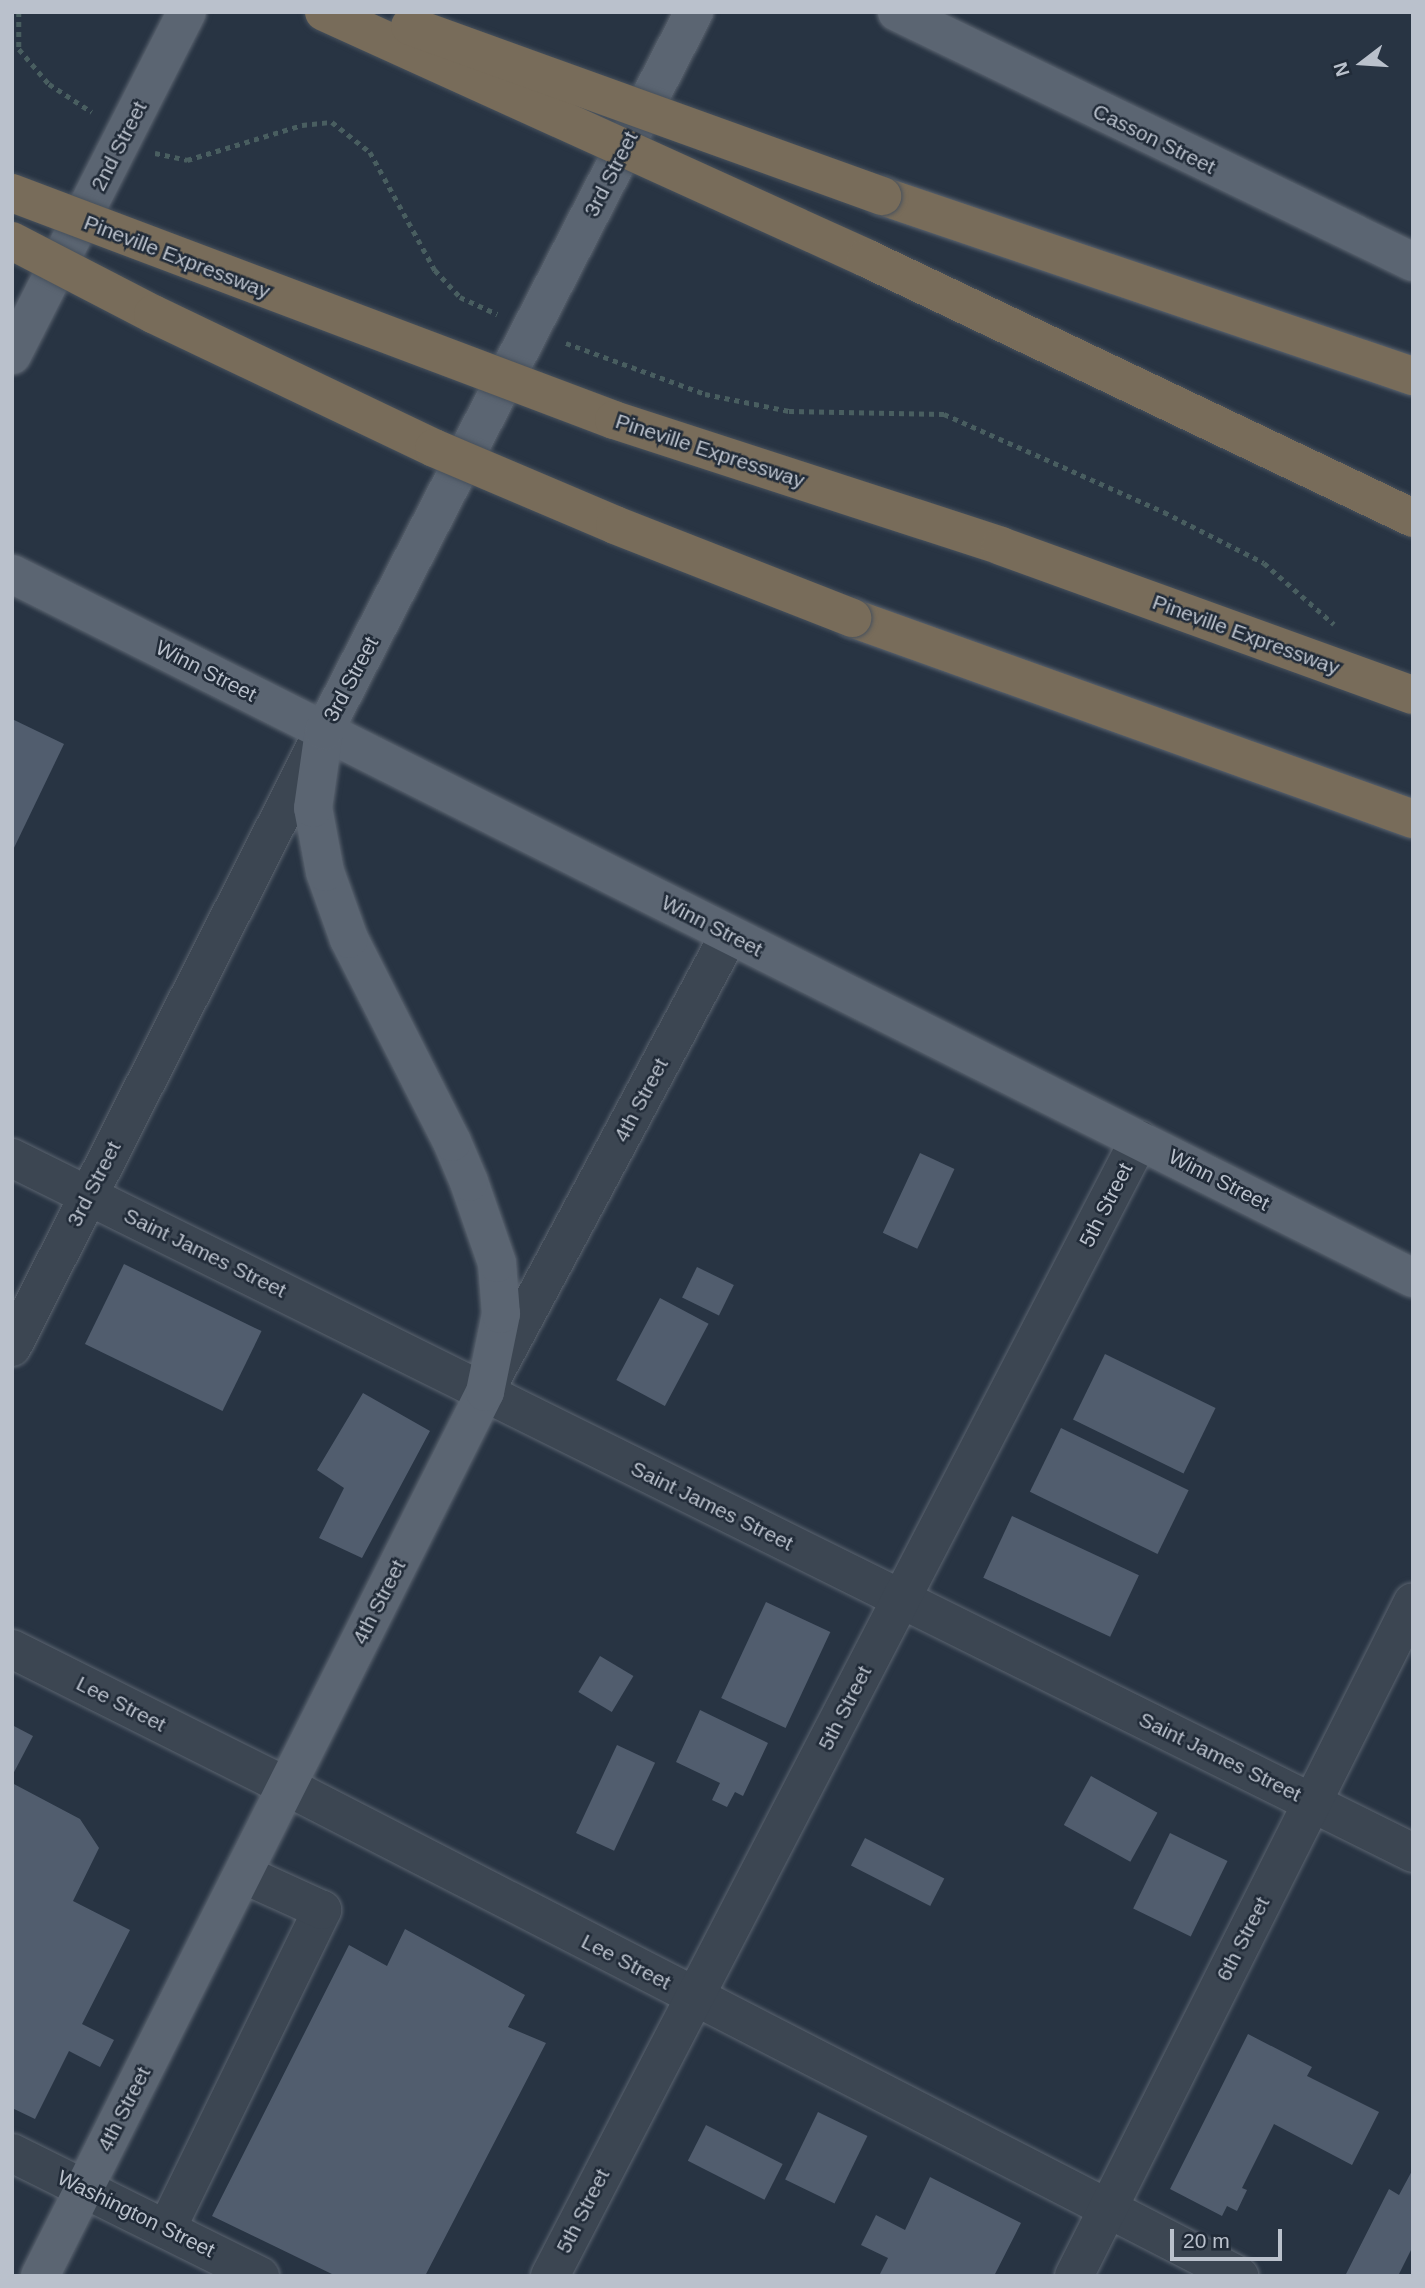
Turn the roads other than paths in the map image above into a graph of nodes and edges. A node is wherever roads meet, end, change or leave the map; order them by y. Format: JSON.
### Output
{"nodes":[{"id":1,"x":187,"y":12,"type":"edge"},
{"id":2,"x":324,"y":12,"type":"edge"},
{"id":3,"x":371,"y":12,"type":"edge"},
{"id":4,"x":694,"y":12,"type":"edge"},
{"id":5,"x":897,"y":12,"type":"edge"},
{"id":6,"x":12,"y":193,"type":"edge"},
{"id":7,"x":12,"y":241,"type":"edge"},
{"id":8,"x":1413,"y":262,"type":"edge"},
{"id":9,"x":12,"y":355,"type":"edge"},
{"id":10,"x":1413,"y":376,"type":"edge"},
{"id":11,"x":1413,"y":518,"type":"edge"},
{"id":12,"x":12,"y":574,"type":"edge"},
{"id":13,"x":1413,"y":695,"type":"edge"},
{"id":14,"x":324,"y":731,"type":"junction"},
{"id":15,"x":1413,"y":819,"type":"edge"},
{"id":16,"x":729,"y":935,"type":"junction"},
{"id":17,"x":1139,"y":1140,"type":"junction"},
{"id":18,"x":12,"y":1158,"type":"edge"},
{"id":19,"x":88,"y":1196,"type":"junction"},
{"id":20,"x":1413,"y":1278,"type":"edge"},
{"id":21,"x":12,"y":1346,"type":"edge"},
{"id":22,"x":485,"y":1392,"type":"junction"},
{"id":23,"x":901,"y":1599,"type":"junction"},
{"id":24,"x":1413,"y":1602,"type":"edge"},
{"id":25,"x":12,"y":1649,"type":"edge"},
{"id":26,"x":286,"y":1786,"type":"junction"},
{"id":27,"x":1312,"y":1803,"type":"junction"},
{"id":28,"x":1413,"y":1853,"type":"edge"},
{"id":29,"x":243,"y":1874,"type":"junction"},
{"id":30,"x":695,"y":1997,"type":"junction"},
{"id":31,"x":12,"y":2153,"type":"edge"},
{"id":32,"x":83,"y":2189,"type":"junction"},
{"id":33,"x":1107,"y":2210,"type":"junction"},
{"id":34,"x":167,"y":2228,"type":"junction"},
{"id":35,"x":40,"y":2276,"type":"edge"},
{"id":36,"x":260,"y":2276,"type":"edge"},
{"id":37,"x":550,"y":2276,"type":"edge"},
{"id":38,"x":1074,"y":2276,"type":"edge"},
{"id":39,"x":1240,"y":2276,"type":"edge"}],
"edges":[{"from":1,"to":9,"type":"main road","name":"2nd Street"},
{"from":2,"to":11,"type":"highway","bridge":true},
{"from":3,"to":10,"type":"highway","bridge":true},
{"from":4,"to":14,"type":"main road","name":"3rd Street"},
{"from":5,"to":8,"type":"main road","name":"Casson Street"},
{"from":6,"to":13,"type":"highway","name":"Pineville Expressway","bridge":true},
{"from":7,"to":15,"type":"highway","bridge":true},
{"from":12,"to":14,"type":"main road","name":"Winn Street"},
{"from":14,"to":16,"type":"main road","name":"Winn Street"},
{"from":14,"to":19,"type":"street","name":"3rd Street"},
{"from":14,"to":22,"type":"main road"},
{"from":16,"to":17,"type":"main road","name":"Winn Street"},
{"from":16,"to":22,"type":"street","name":"4th Street"},
{"from":17,"to":20,"type":"main road","name":"Winn Street"},
{"from":17,"to":23,"type":"street","name":"5th Street"},
{"from":18,"to":19,"type":"street","name":"Saint James Street"},
{"from":19,"to":21,"type":"street","name":"3rd Street"},
{"from":19,"to":22,"type":"street","name":"Saint James Street"},
{"from":22,"to":23,"type":"street","name":"Saint James Street"},
{"from":22,"to":26,"type":"main road","name":"4th Street"},
{"from":23,"to":27,"type":"street","name":"Saint James Street"},
{"from":23,"to":30,"type":"street","name":"5th Street"},
{"from":24,"to":27,"type":"street","name":"6th Street"},
{"from":25,"to":26,"type":"street","name":"Lee Street"},
{"from":26,"to":29,"type":"main road","name":"4th Street"},
{"from":26,"to":30,"type":"street","name":"Lee Street"},
{"from":27,"to":28,"type":"street","name":"Saint James Street"},
{"from":27,"to":33,"type":"street","name":"6th Street"},
{"from":29,"to":32,"type":"main road","name":"4th Street"},
{"from":29,"to":34,"type":"street"},
{"from":30,"to":33,"type":"street","name":"Lee Street"},
{"from":30,"to":37,"type":"street","name":"5th Street"},
{"from":31,"to":32,"type":"street","name":"Washington Street"},
{"from":32,"to":34,"type":"street","name":"Washington Street"},
{"from":32,"to":35,"type":"main road","name":"4th Street"},
{"from":33,"to":38,"type":"street","name":"6th Street"},
{"from":33,"to":39,"type":"street","name":"Lee Street"},
{"from":34,"to":36,"type":"street","name":"Washington Street"}]}
